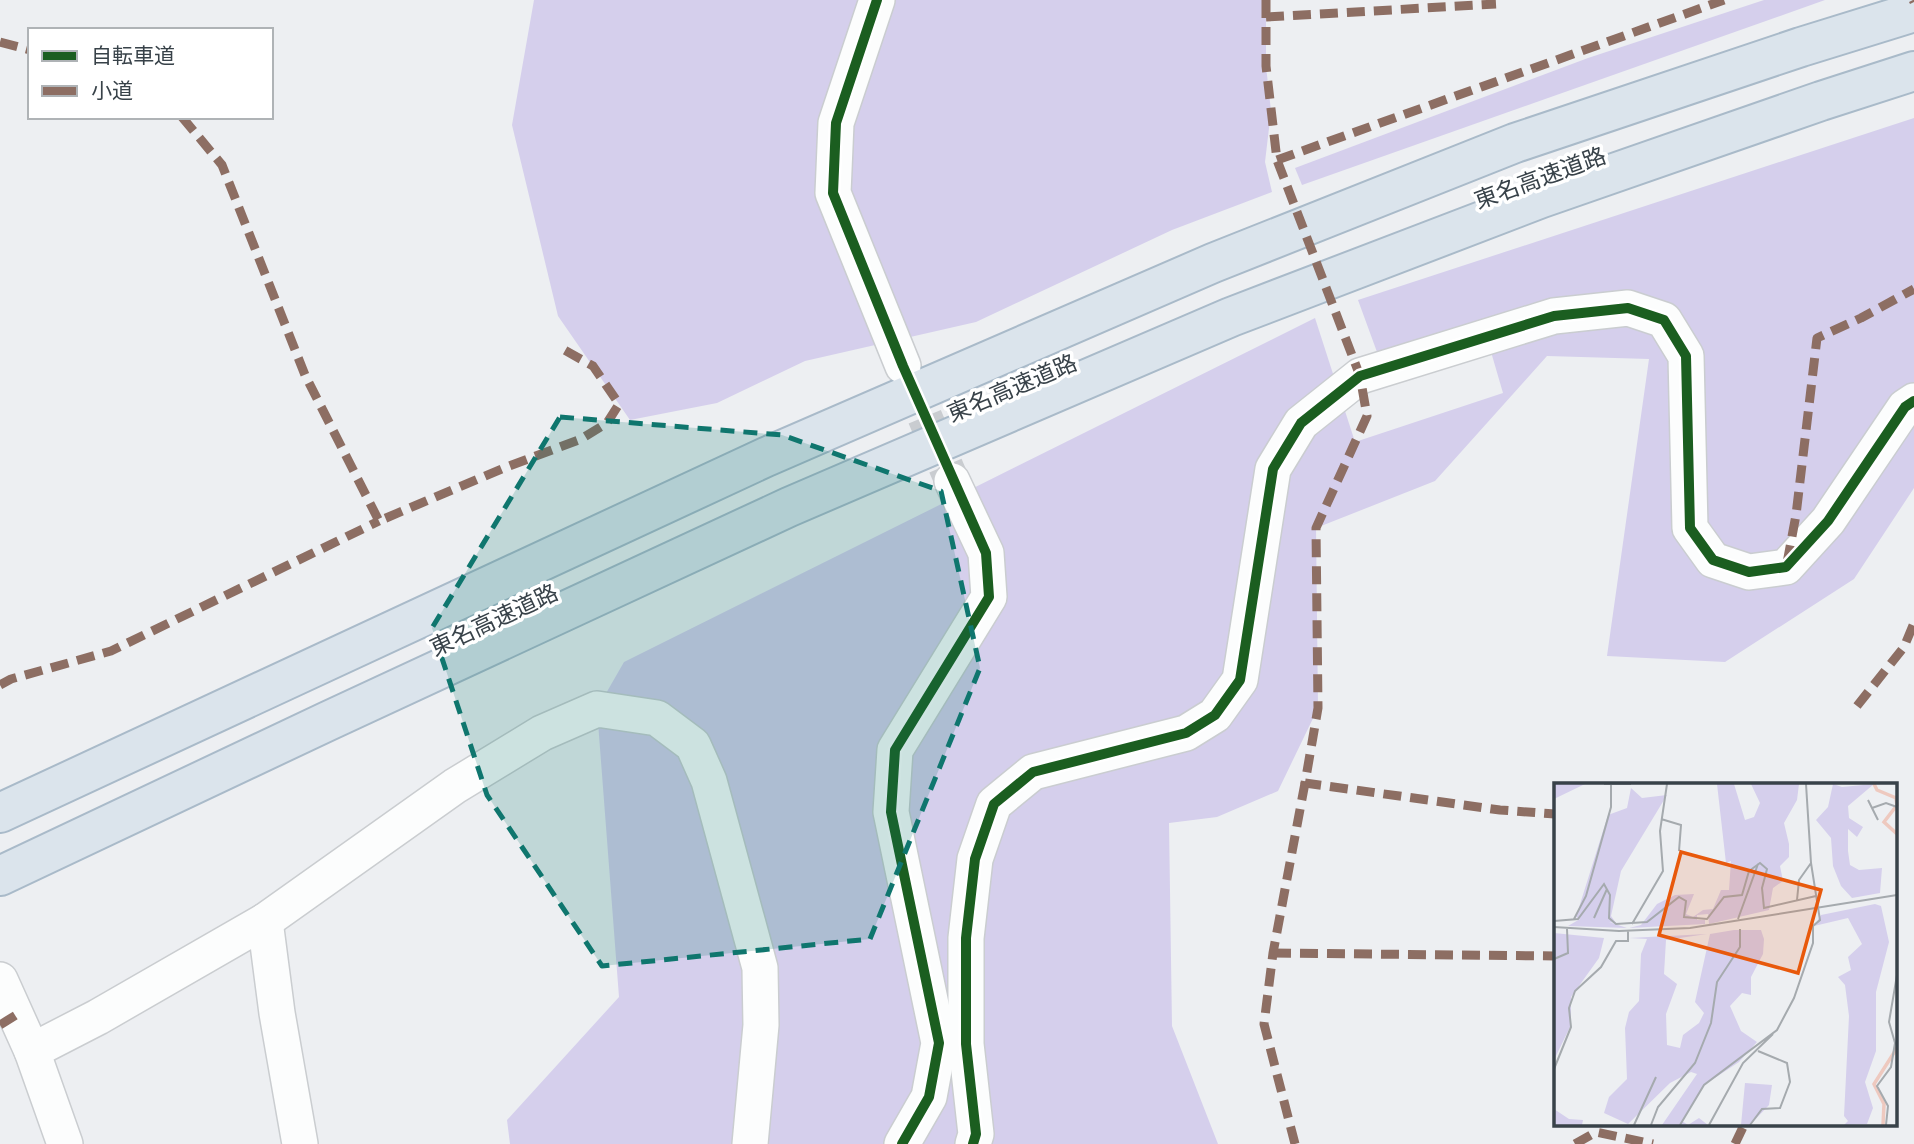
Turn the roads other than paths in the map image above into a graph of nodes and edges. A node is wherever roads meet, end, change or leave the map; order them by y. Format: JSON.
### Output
{"nodes":[{"id":1,"x":877,"y":0,"type":"edge"},
{"id":2,"x":1914,"y":12,"type":"edge"},
{"id":3,"x":1914,"y":71,"type":"edge"},
{"id":4,"x":903,"y":366,"type":"tunnel mouth"},
{"id":5,"x":1914,"y":401,"type":"edge"},
{"id":6,"x":953,"y":481,"type":"tunnel mouth"},
{"id":7,"x":0,"y":813,"type":"edge"},
{"id":8,"x":0,"y":876,"type":"edge"},
{"id":9,"x":265,"y":921,"type":"junction"},
{"id":10,"x":0,"y":980,"type":"edge"},
{"id":11,"x":32,"y":1051,"type":"junction"},
{"id":12,"x":65,"y":1144,"type":"edge"},
{"id":13,"x":300,"y":1144,"type":"edge"},
{"id":14,"x":750,"y":1144,"type":"edge"},
{"id":15,"x":902,"y":1144,"type":"edge"},
{"id":16,"x":973,"y":1144,"type":"edge"}],
"edges":[{"from":1,"to":4,"type":"street"},
{"from":2,"to":7,"type":"highway","name":"東名高速道路"},
{"from":3,"to":8,"type":"highway","name":"東名高速道路"},
{"from":5,"to":16,"type":"street"},
{"from":6,"to":15,"type":"street"},
{"from":9,"to":11,"type":"street"},
{"from":9,"to":13,"type":"street"},
{"from":9,"to":14,"type":"street"},
{"from":10,"to":11,"type":"street"},
{"from":11,"to":12,"type":"street"}]}
